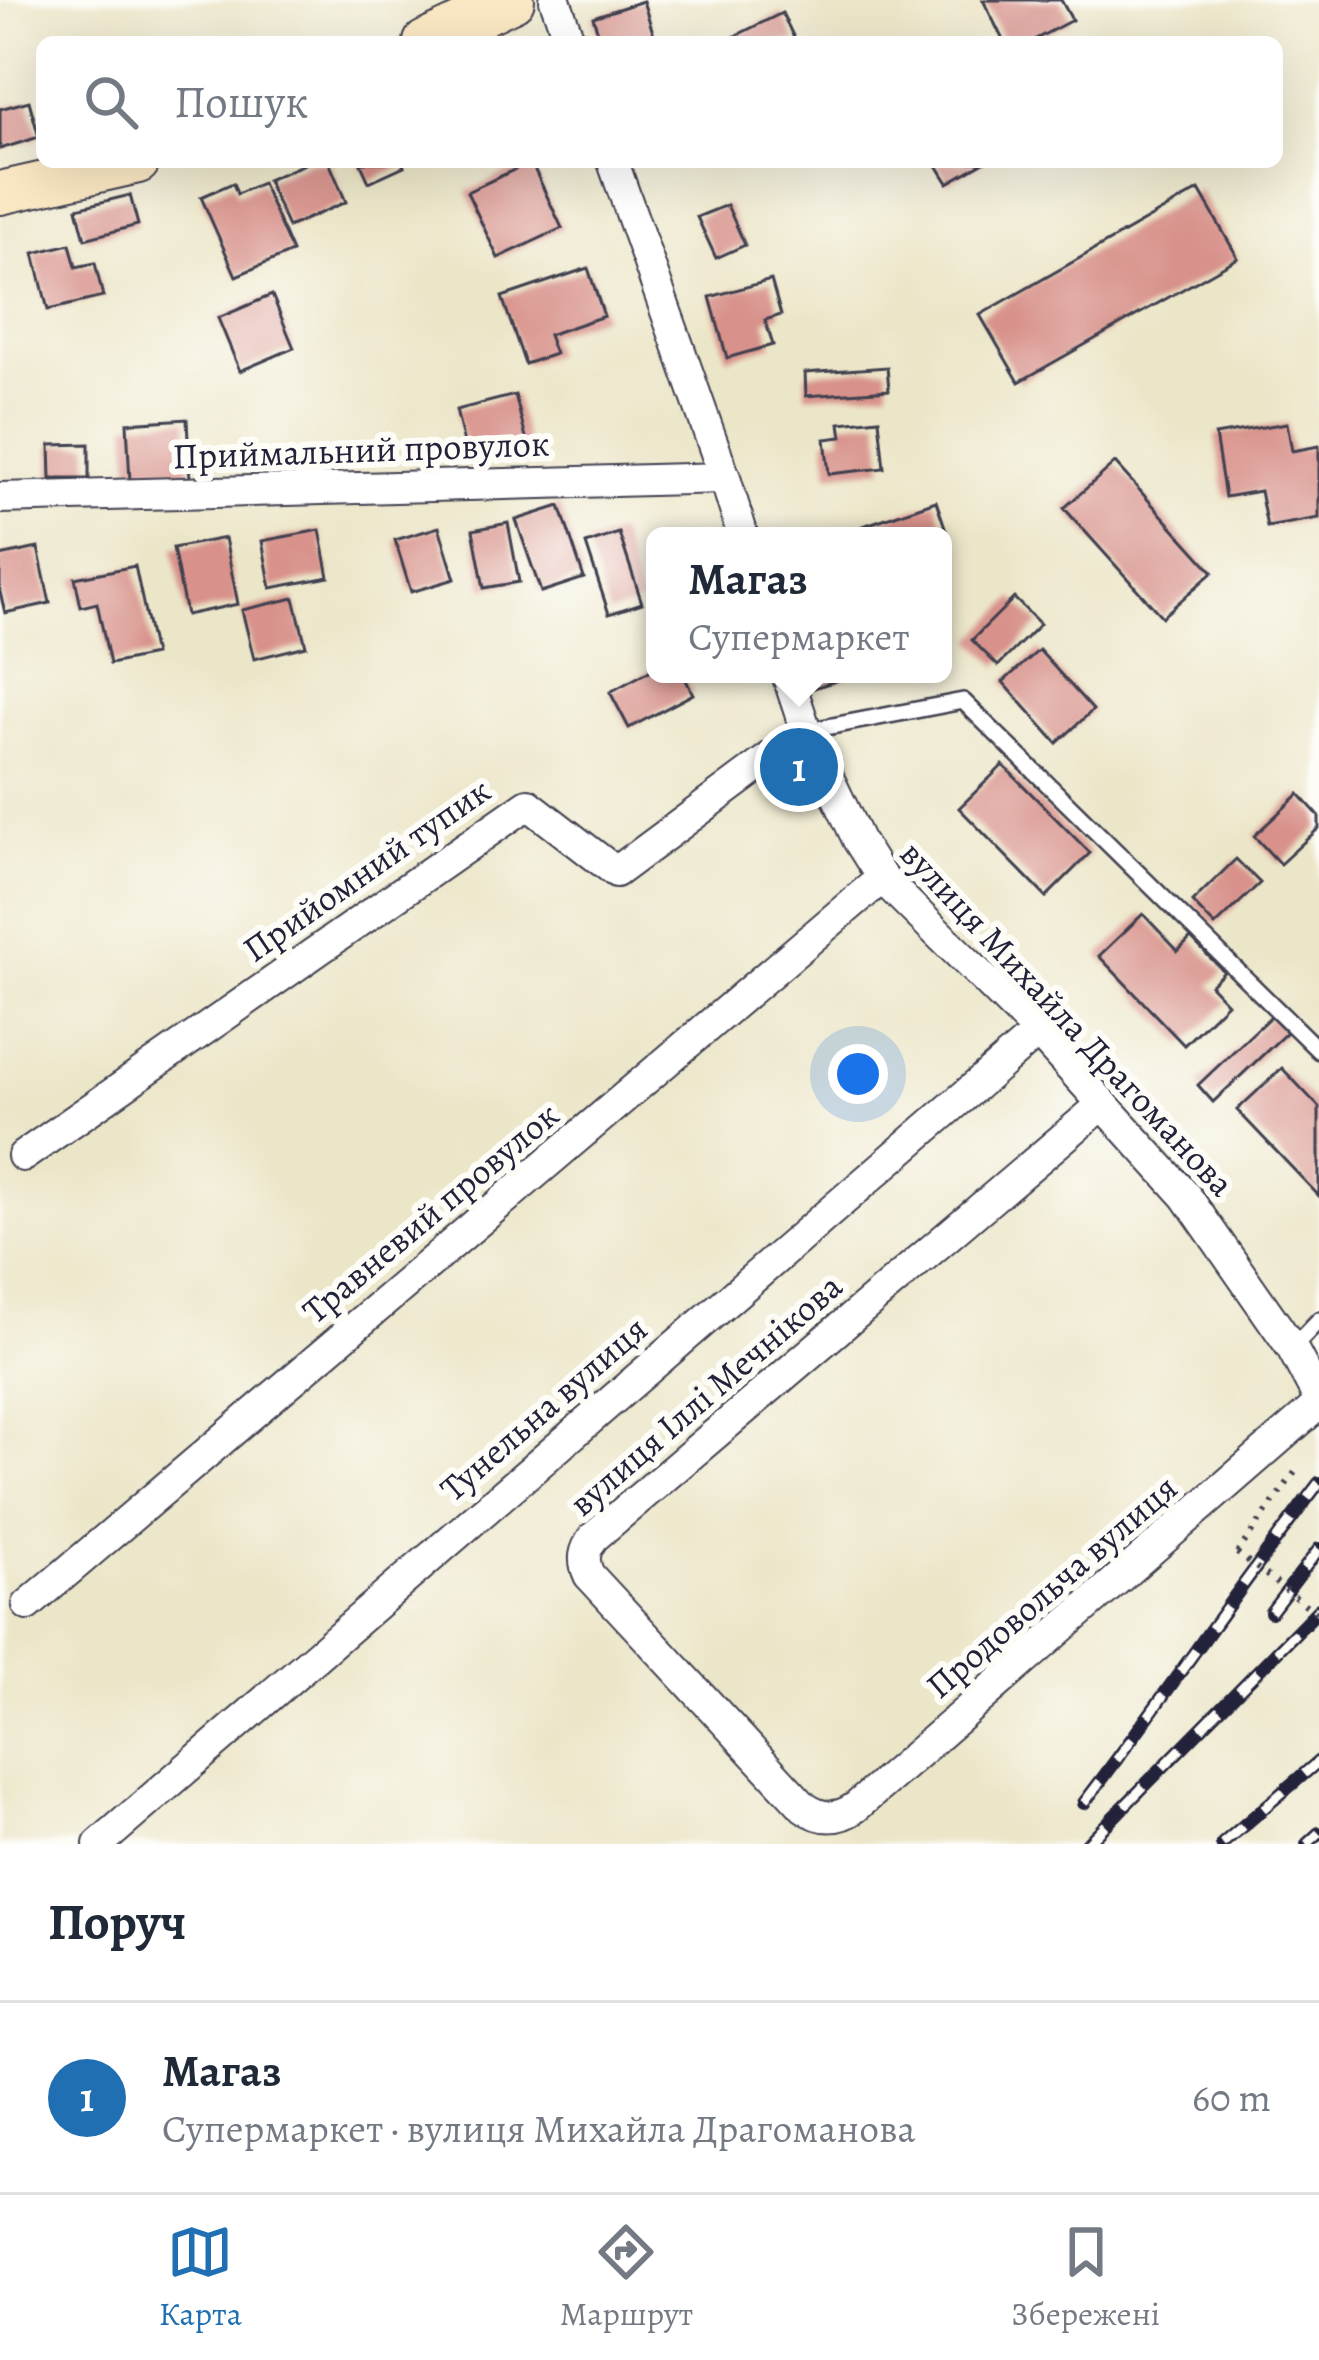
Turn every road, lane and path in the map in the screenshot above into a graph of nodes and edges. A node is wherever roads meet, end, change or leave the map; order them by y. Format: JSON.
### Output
{"nodes":[{"id":1,"x":513,"y":0,"type":"edge"},
{"id":2,"x":555,"y":0,"type":"edge"},
{"id":3,"x":438,"y":36,"type":"edge"},
{"id":4,"x":568,"y":36,"type":"edge"},
{"id":5,"x":118,"y":168,"type":"edge"},
{"id":6,"x":615,"y":168,"type":"edge"},
{"id":7,"x":0,"y":194,"type":"edge"},
{"id":8,"x":725,"y":478,"type":"junction"},
{"id":9,"x":0,"y":498,"type":"edge"},
{"id":10,"x":740,"y":527,"type":"edge"},
{"id":11,"x":790,"y":683,"type":"edge"},
{"id":12,"x":806,"y":731,"type":"junction"},
{"id":13,"x":882,"y":878,"type":"junction"},
{"id":14,"x":1039,"y":1032,"type":"junction"},
{"id":15,"x":1319,"y":1052,"type":"edge"},
{"id":16,"x":1103,"y":1104,"type":"junction"},
{"id":17,"x":23,"y":1156,"type":"dead end"},
{"id":18,"x":1319,"y":1320,"type":"edge"},
{"id":19,"x":1292,"y":1348,"type":"junction"},
{"id":20,"x":1319,"y":1402,"type":"edge"},
{"id":21,"x":1305,"y":1457,"type":"dead end"},
{"id":22,"x":28,"y":1605,"type":"dead end"},
{"id":23,"x":1319,"y":1615,"type":"edge"},
{"id":24,"x":830,"y":1816,"type":"joint"},
{"id":25,"x":99,"y":1844,"type":"edge"}],
"edges":[{"from":1,"to":3,"type":"main road"},
{"from":2,"to":4,"type":"street"},
{"from":5,"to":7,"type":"main road"},
{"from":6,"to":8,"type":"street"},
{"from":8,"to":9,"type":"street","name":"Приймальний провулок"},
{"from":8,"to":10,"type":"street"},
{"from":11,"to":12,"type":"street","name":"вулиця Михайла Драгоманова"},
{"from":12,"to":13,"type":"street","name":"вулиця Михайла Драгоманова"},
{"from":12,"to":15,"type":"lane"},
{"from":12,"to":17,"type":"street","name":"Прийомний тупик"},
{"from":13,"to":14,"type":"street","name":"вулиця Михайла Драгоманова"},
{"from":13,"to":22,"type":"street","name":"Травневий провулок"},
{"from":14,"to":16,"type":"street","name":"вулиця Михайла Драгоманова"},
{"from":14,"to":25,"type":"street","name":"Тунельна вулиця"},
{"from":16,"to":19,"type":"street","name":"вулиця Михайла Драгоманова"},
{"from":16,"to":24,"type":"street","name":"вулиця Іллі Мечнікова"},
{"from":18,"to":19,"type":"lane"},
{"from":19,"to":20,"type":"street","name":"вулиця Михайла Драгоманова"},
{"from":20,"to":24,"type":"street","name":"Продовольча вулиця"},
{"from":21,"to":23,"type":"path","bridge":true}]}
